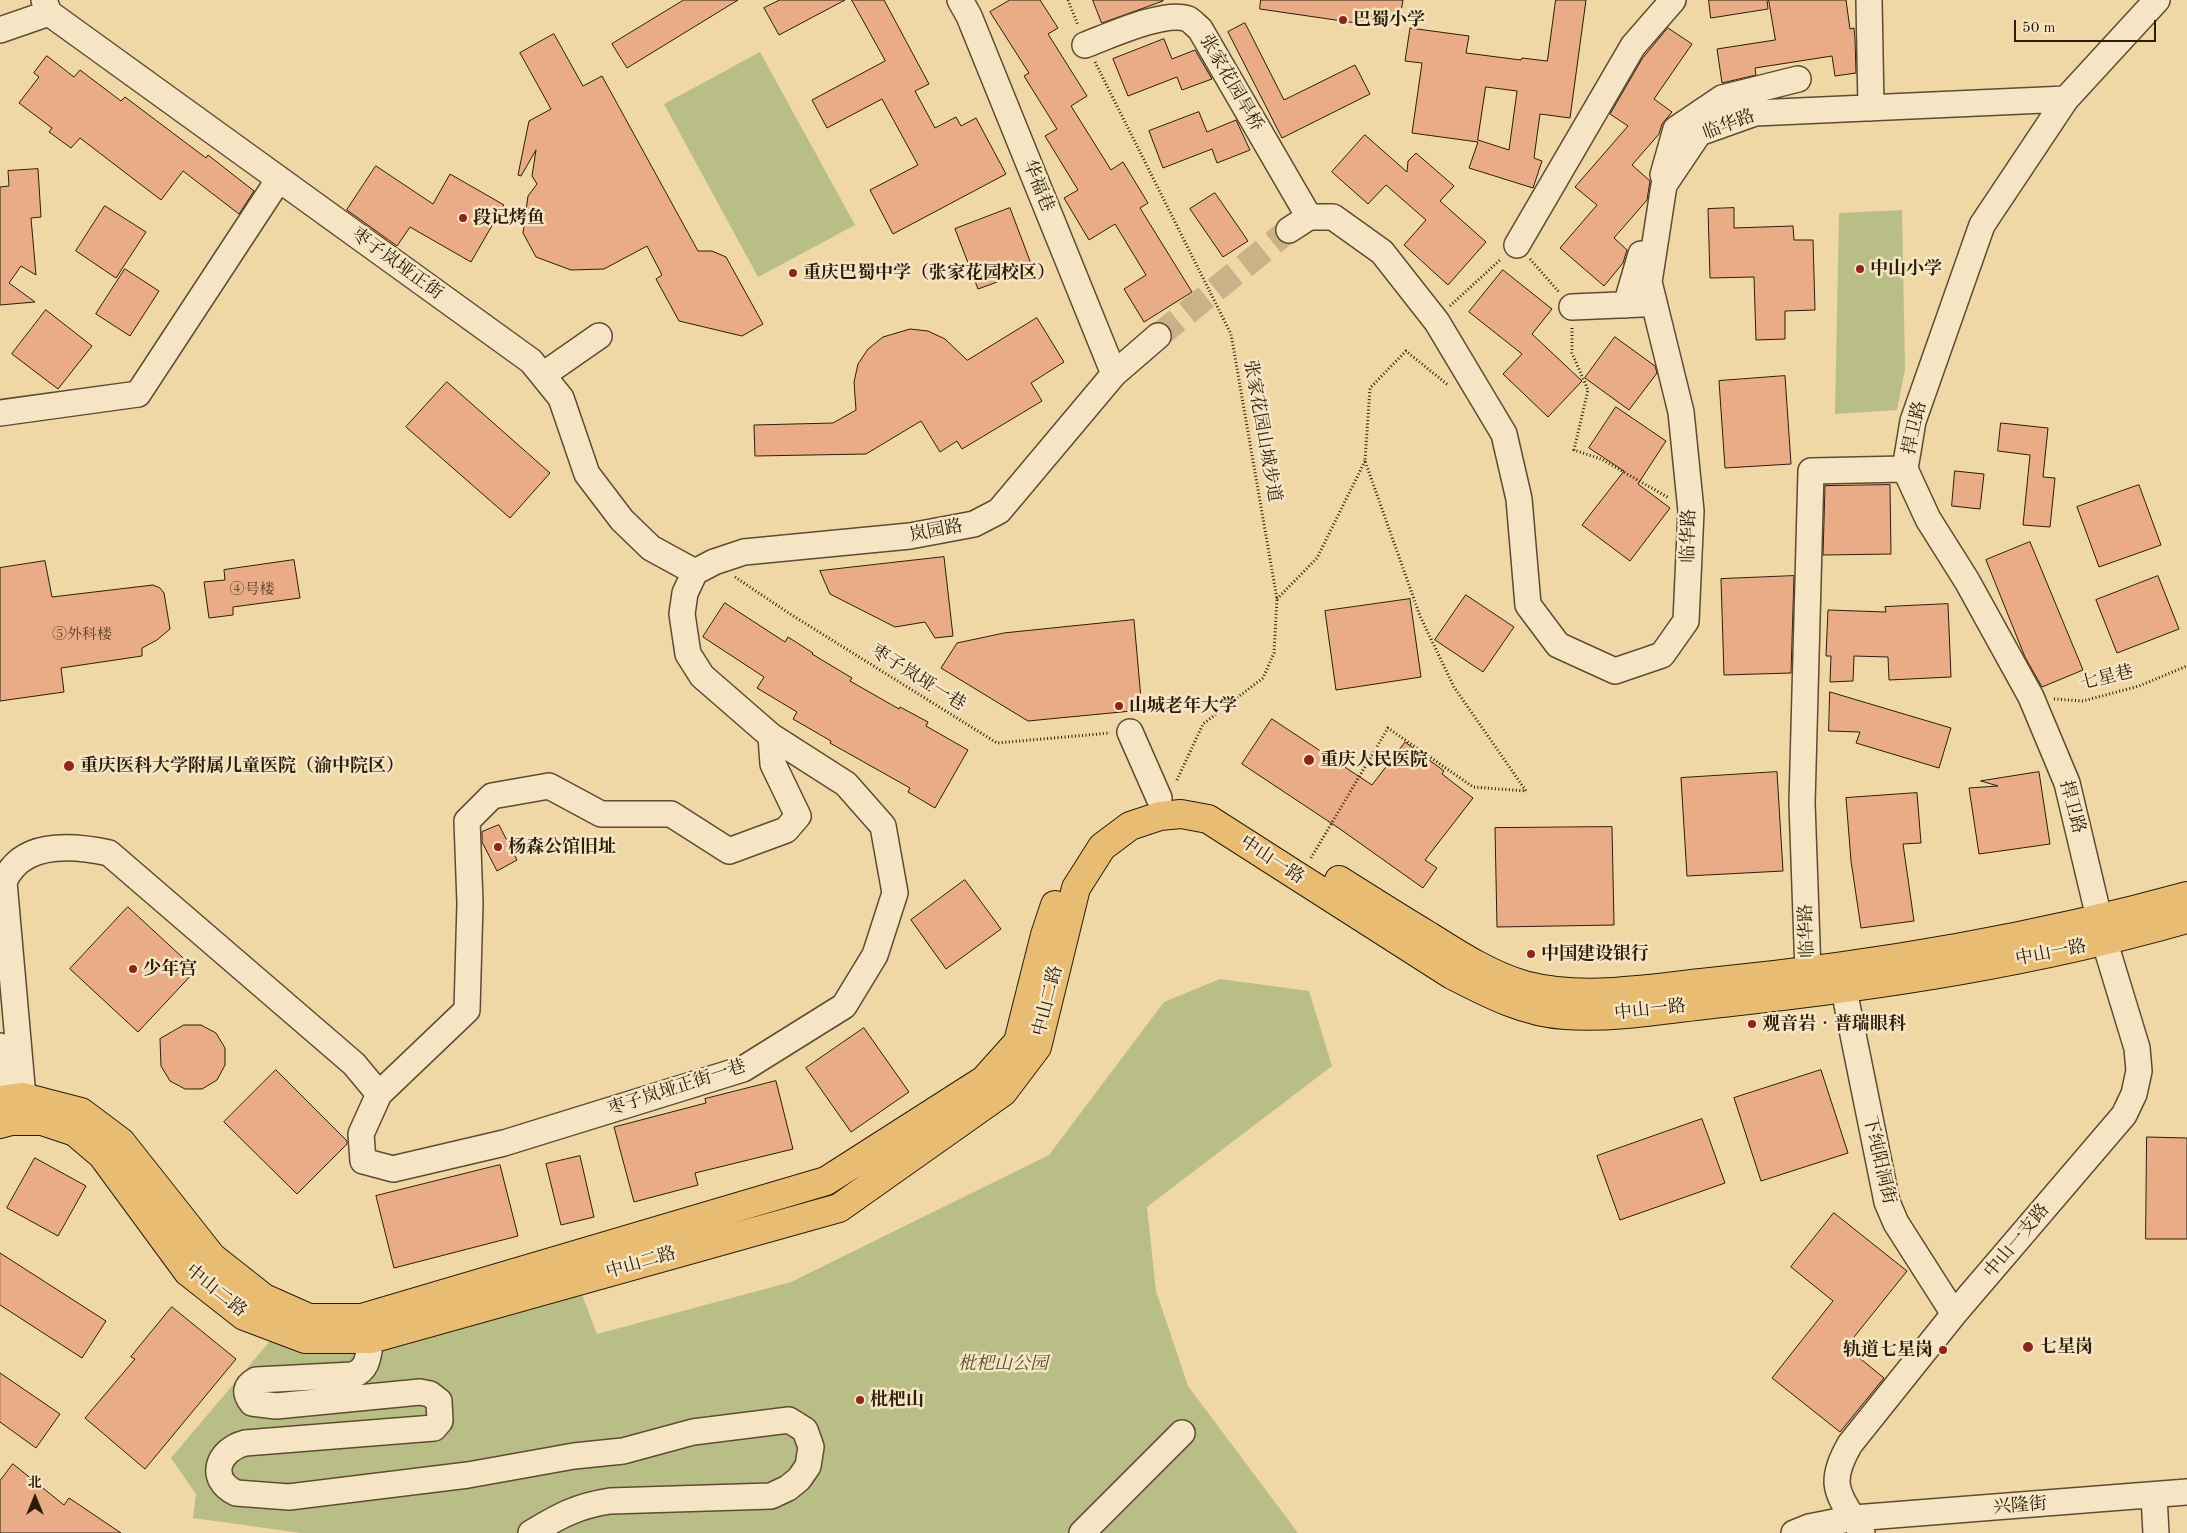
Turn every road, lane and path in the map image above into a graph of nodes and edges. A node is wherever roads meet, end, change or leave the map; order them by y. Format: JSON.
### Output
{"nodes":[{"id":1,"x":960,"y":0,"type":"edge"},
{"id":2,"x":1673,"y":0,"type":"edge"},
{"id":3,"x":1869,"y":0,"type":"edge"},
{"id":4,"x":2157,"y":0,"type":"edge"},
{"id":5,"x":46,"y":7,"type":"edge"},
{"id":6,"x":0,"y":30,"type":"edge"},
{"id":7,"x":1090,"y":54,"type":"joint"},
{"id":8,"x":1798,"y":79,"type":"dead end"},
{"id":9,"x":2066,"y":99,"type":"junction"},
{"id":10,"x":1871,"y":108,"type":"junction"},
{"id":11,"x":279,"y":179,"type":"junction"},
{"id":12,"x":1299,"y":223,"type":"joint"},
{"id":13,"x":1517,"y":245,"type":"junction"},
{"id":14,"x":1654,"y":304,"type":"junction"},
{"id":15,"x":1626,"y":305,"type":"junction"},
{"id":16,"x":1572,"y":307,"type":"junction"},
{"id":17,"x":1435,"y":319,"type":"junction"},
{"id":18,"x":600,"y":336,"type":"dead end"},
{"id":19,"x":1158,"y":336,"type":"tunnel mouth"},
{"id":20,"x":1114,"y":374,"type":"junction"},
{"id":21,"x":543,"y":375,"type":"junction"},
{"id":22,"x":1478,"y":390,"type":"junction"},
{"id":23,"x":0,"y":413,"type":"edge"},
{"id":24,"x":1365,"y":461,"type":"junction"},
{"id":25,"x":1905,"y":469,"type":"junction"},
{"id":26,"x":1691,"y":511,"type":"junction"},
{"id":27,"x":705,"y":567,"type":"junction"},
{"id":28,"x":1277,"y":599,"type":"junction"},
{"id":29,"x":2187,"y":666,"type":"edge"},
{"id":30,"x":2030,"y":697,"type":"junction"},
{"id":31,"x":1130,"y":732,"type":"joint"},
{"id":32,"x":771,"y":736,"type":"junction"},
{"id":33,"x":1163,"y":803,"type":"junction"},
{"id":34,"x":1309,"y":862,"type":"junction"},
{"id":35,"x":2187,"y":896,"type":"edge"},
{"id":36,"x":2187,"y":920,"type":"edge"},
{"id":37,"x":2102,"y":931,"type":"junction"},
{"id":38,"x":1808,"y":972,"type":"junction"},
{"id":39,"x":1844,"y":990,"type":"junction"},
{"id":40,"x":0,"y":1046,"type":"edge"},
{"id":41,"x":379,"y":1094,"type":"junction"},
{"id":42,"x":7,"y":1105,"type":"edge"},
{"id":43,"x":1954,"y":1314,"type":"junction"},
{"id":44,"x":371,"y":1340,"type":"junction"},
{"id":45,"x":1182,"y":1433,"type":"dead end"},
{"id":46,"x":2187,"y":1492,"type":"edge"},
{"id":47,"x":2154,"y":1496,"type":"junction"},
{"id":48,"x":1858,"y":1526,"type":"edge"},
{"id":49,"x":531,"y":1533,"type":"edge"},
{"id":50,"x":1082,"y":1533,"type":"edge"},
{"id":51,"x":1794,"y":1533,"type":"edge"},
{"id":52,"x":2156,"y":1533,"type":"edge"}],
"edges":[{"from":1,"to":20,"type":"street","name":"华福巷"},
{"from":2,"to":13,"type":"street"},
{"from":3,"to":10,"type":"street"},
{"from":4,"to":9,"type":"street","name":"捍卫路"},
{"from":5,"to":6,"type":"street"},
{"from":5,"to":11,"type":"street","name":"枣子岚垭正街"},
{"from":7,"to":12,"type":"street","name":"张家花园旱桥"},
{"from":7,"to":28,"type":"path","name":"张家花园山城步道"},
{"from":8,"to":15,"type":"street"},
{"from":9,"to":10,"type":"street","name":"临华路"},
{"from":9,"to":25,"type":"street","name":"捍卫路"},
{"from":10,"to":14,"type":"street","name":"临华路"},
{"from":11,"to":21,"type":"street","name":"枣子岚垭正街"},
{"from":11,"to":23,"type":"street"},
{"from":12,"to":17,"type":"street","name":"临华路"},
{"from":13,"to":16,"type":"path"},
{"from":13,"to":17,"type":"path"},
{"from":14,"to":15,"type":"street"},
{"from":14,"to":26,"type":"street","name":"临华路"},
{"from":15,"to":16,"type":"street"},
{"from":16,"to":26,"type":"path"},
{"from":17,"to":22,"type":"street","name":"临华路"},
{"from":18,"to":21,"type":"street"},
{"from":19,"to":20,"type":"street","name":"岚园路"},
{"from":20,"to":27,"type":"street","name":"岚园路"},
{"from":21,"to":27,"type":"street","name":"枣子岚垭正街"},
{"from":22,"to":24,"type":"path"},
{"from":22,"to":26,"type":"street","name":"临华路"},
{"from":24,"to":28,"type":"path"},
{"from":24,"to":34,"type":"path"},
{"from":25,"to":30,"type":"street","name":"捍卫路"},
{"from":25,"to":38,"type":"street","name":"临华路"},
{"from":27,"to":31,"type":"path","name":"枣子岚垭一巷"},
{"from":27,"to":32,"type":"street","name":"枣子岚垭正街一巷"},
{"from":28,"to":33,"type":"path","name":"张家花园山城步道"},
{"from":29,"to":30,"type":"path","name":"七星巷"},
{"from":30,"to":37,"type":"street","name":"捍卫路"},
{"from":31,"to":33,"type":"street"},
{"from":32,"to":41,"type":"street"},
{"from":32,"to":41,"type":"street","name":"枣子岚垭正街一巷"},
{"from":33,"to":34,"type":"main road","name":"中山一路"},
{"from":33,"to":39,"type":"main road","name":"中山一路"},
{"from":33,"to":42,"type":"main road","name":"中山二路"},
{"from":33,"to":44,"type":"main road","name":"中山二路"},
{"from":34,"to":38,"type":"main road","name":"中山一路"},
{"from":35,"to":37,"type":"main road","name":"中山一路"},
{"from":36,"to":37,"type":"main road","name":"中山一路"},
{"from":37,"to":38,"type":"main road","name":"中山一路"},
{"from":37,"to":39,"type":"main road","name":"中山一路"},
{"from":37,"to":43,"type":"street","name":"中山一支路"},
{"from":39,"to":43,"type":"street","name":"下纯阳洞街"},
{"from":40,"to":42,"type":"street"},
{"from":41,"to":42,"type":"street"},
{"from":42,"to":44,"type":"main road","name":"中山二路"},
{"from":43,"to":48,"type":"street","name":"中山一支路"},
{"from":44,"to":49,"type":"street"},
{"from":45,"to":50,"type":"street"},
{"from":46,"to":47,"type":"street","name":"兴隆街"},
{"from":47,"to":48,"type":"street","name":"兴隆街"},
{"from":47,"to":52,"type":"street"},
{"from":48,"to":51,"type":"street","name":"兴隆街"}]}
